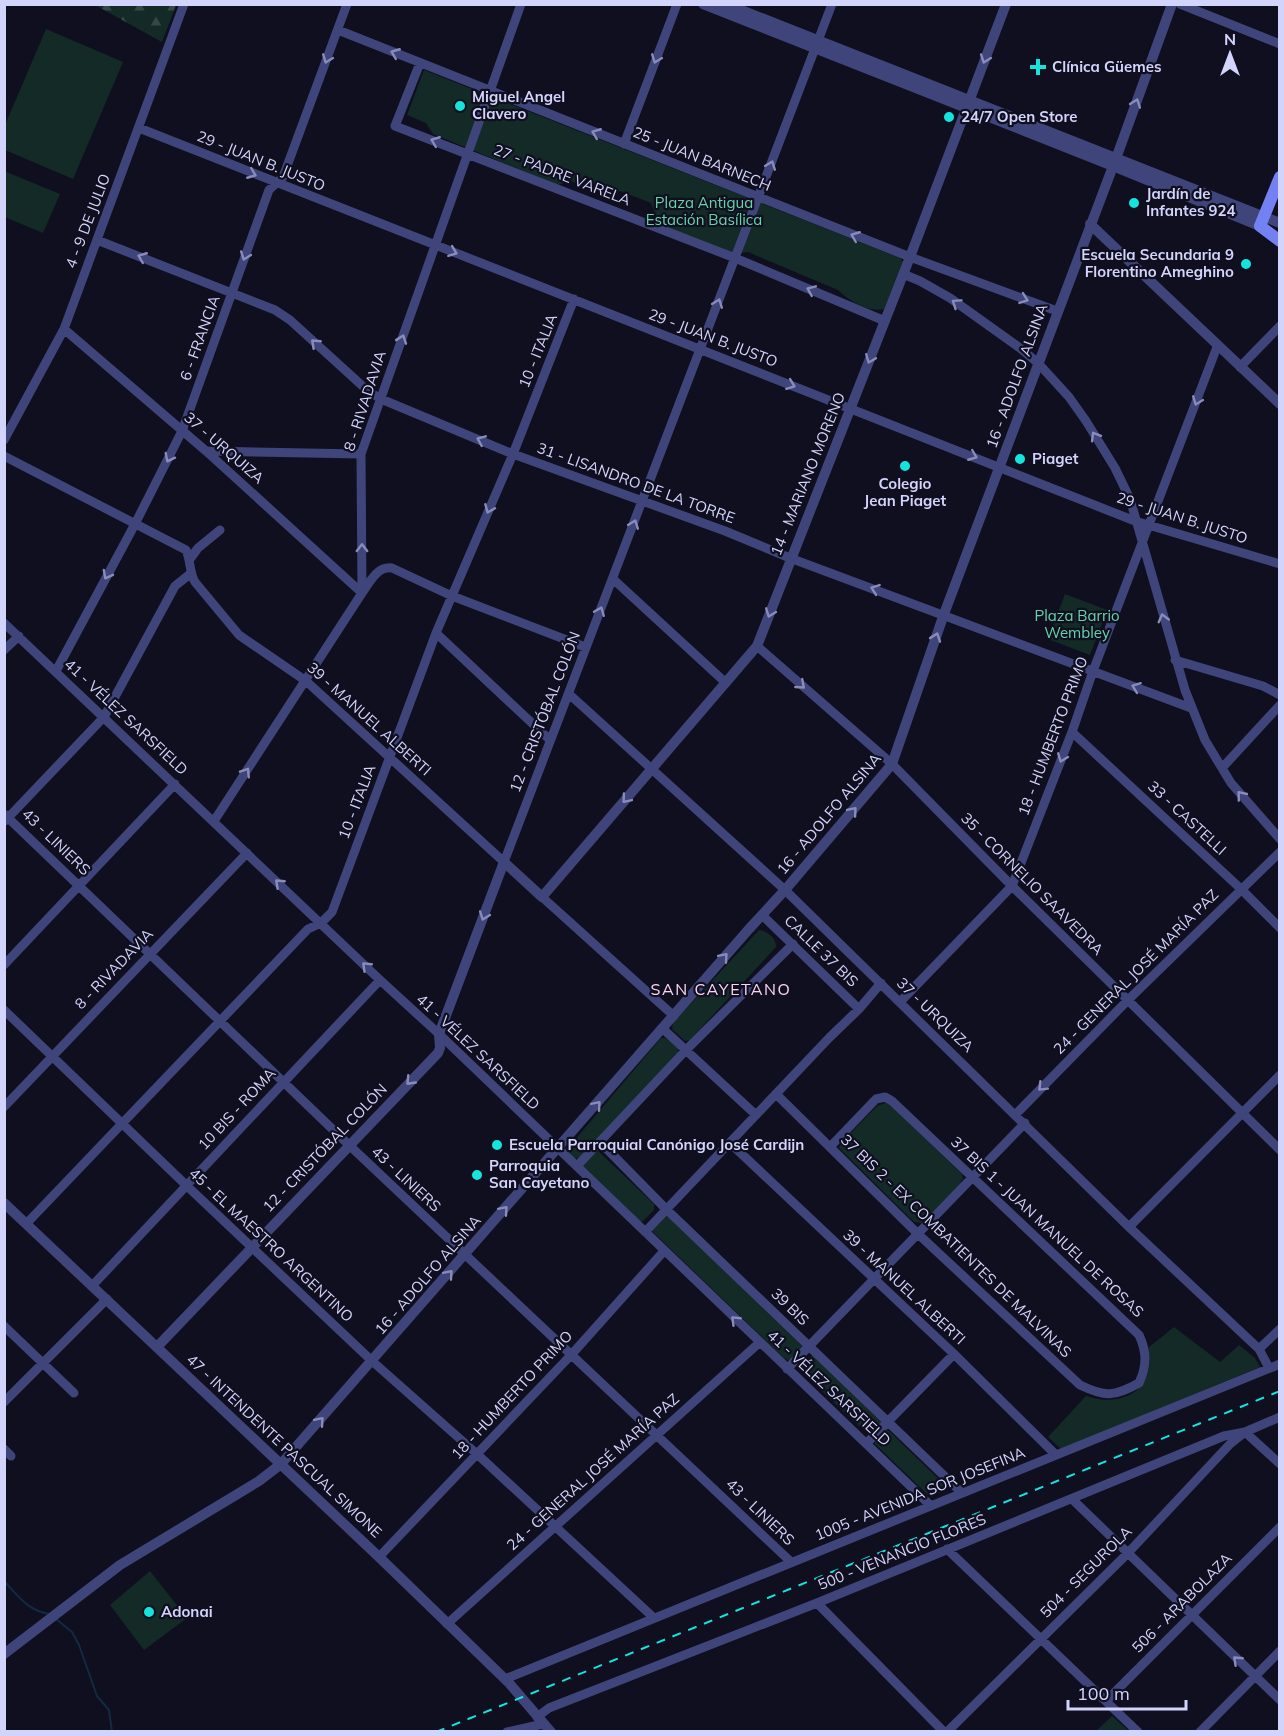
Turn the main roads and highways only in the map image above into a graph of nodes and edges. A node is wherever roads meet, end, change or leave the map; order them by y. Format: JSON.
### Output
{"nodes":[{"id":1,"x":1280,"y":177,"type":"edge"},
{"id":2,"x":1280,"y":241,"type":"edge"}],
"edges":[{"from":1,"to":2,"type":"main road"}]}
